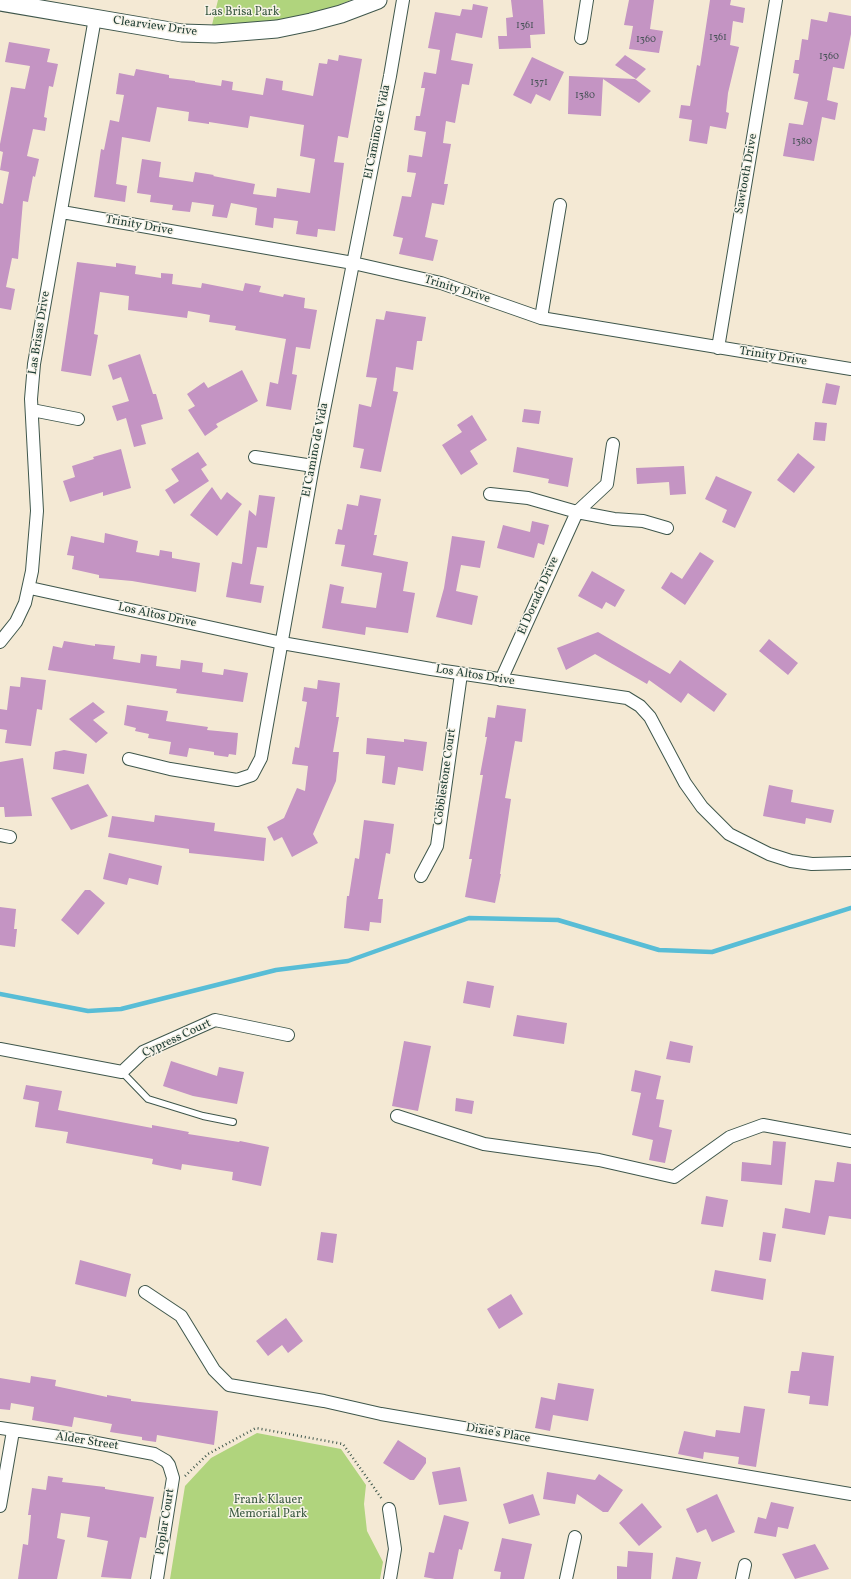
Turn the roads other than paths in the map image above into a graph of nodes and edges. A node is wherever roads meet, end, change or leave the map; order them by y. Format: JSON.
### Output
{"nodes":[{"id":1,"x":378,"y":0,"type":"edge"},
{"id":2,"x":403,"y":0,"type":"edge"},
{"id":3,"x":587,"y":0,"type":"edge"},
{"id":4,"x":776,"y":0,"type":"edge"},
{"id":5,"x":0,"y":2,"type":"edge"},
{"id":6,"x":95,"y":18,"type":"junction"},
{"id":7,"x":581,"y":38,"type":"dead end"},
{"id":8,"x":560,"y":205,"type":"dead end"},
{"id":9,"x":62,"y":212,"type":"junction"},
{"id":10,"x":353,"y":263,"type":"junction"},
{"id":11,"x":541,"y":318,"type":"junction"},
{"id":12,"x":718,"y":348,"type":"junction"},
{"id":13,"x":851,"y":369,"type":"edge"},
{"id":14,"x":32,"y":410,"type":"junction"},
{"id":15,"x":78,"y":419,"type":"dead end"},
{"id":16,"x":614,"y":444,"type":"dead end"},
{"id":17,"x":255,"y":456,"type":"dead end"},
{"id":18,"x":312,"y":466,"type":"junction"},
{"id":19,"x":490,"y":494,"type":"dead end"},
{"id":20,"x":577,"y":512,"type":"junction"},
{"id":21,"x":667,"y":528,"type":"dead end"},
{"id":22,"x":30,"y":588,"type":"junction"},
{"id":23,"x":0,"y":642,"type":"edge"},
{"id":24,"x":282,"y":643,"type":"junction"},
{"id":25,"x":460,"y":674,"type":"junction"},
{"id":26,"x":501,"y":680,"type":"junction"},
{"id":27,"x":129,"y":759,"type":"dead end"},
{"id":28,"x":851,"y":863,"type":"edge"},
{"id":29,"x":421,"y":876,"type":"dead end"},
{"id":30,"x":288,"y":1035,"type":"dead end"},
{"id":31,"x":0,"y":1049,"type":"edge"},
{"id":32,"x":122,"y":1072,"type":"junction"},
{"id":33,"x":397,"y":1116,"type":"dead end"},
{"id":34,"x":233,"y":1122,"type":"dead end"},
{"id":35,"x":851,"y":1140,"type":"edge"},
{"id":36,"x":145,"y":1292,"type":"dead end"},
{"id":37,"x":0,"y":1428,"type":"edge"},
{"id":38,"x":13,"y":1431,"type":"junction"},
{"id":39,"x":170,"y":1465,"type":"joint"},
{"id":40,"x":851,"y":1494,"type":"edge"},
{"id":41,"x":0,"y":1506,"type":"edge"},
{"id":42,"x":389,"y":1509,"type":"road end"},
{"id":43,"x":575,"y":1537,"type":"dead end"},
{"id":44,"x":745,"y":1565,"type":"dead end"},
{"id":45,"x":157,"y":1579,"type":"edge"},
{"id":46,"x":390,"y":1579,"type":"edge"},
{"id":47,"x":566,"y":1579,"type":"edge"},
{"id":48,"x":742,"y":1579,"type":"edge"}],
"edges":[{"from":1,"to":6,"type":"street","name":"Clearview Drive"},
{"from":2,"to":10,"type":"street","name":"El Camino de Vida"},
{"from":3,"to":7,"type":"street"},
{"from":4,"to":12,"type":"street","name":"Sawtooth Drive"},
{"from":5,"to":6,"type":"street","name":"Clearview Drive"},
{"from":6,"to":9,"type":"street","name":"Las Brisas Drive"},
{"from":8,"to":11,"type":"street"},
{"from":9,"to":10,"type":"street","name":"Trinity Drive"},
{"from":9,"to":14,"type":"street","name":"Las Brisas Drive"},
{"from":10,"to":11,"type":"street","name":"Trinity Drive"},
{"from":10,"to":18,"type":"street","name":"El Camino de Vida"},
{"from":11,"to":12,"type":"street","name":"Trinity Drive"},
{"from":12,"to":13,"type":"street","name":"Trinity Drive"},
{"from":14,"to":15,"type":"street"},
{"from":14,"to":22,"type":"street","name":"Las Brisas Drive"},
{"from":16,"to":20,"type":"street","name":"El Dorado Drive"},
{"from":17,"to":18,"type":"street"},
{"from":18,"to":24,"type":"street","name":"El Camino de Vida"},
{"from":19,"to":20,"type":"street"},
{"from":20,"to":21,"type":"street"},
{"from":20,"to":26,"type":"street","name":"El Dorado Drive"},
{"from":22,"to":23,"type":"street","name":"Las Brisas Drive"},
{"from":22,"to":24,"type":"street","name":"Los Altos Drive"},
{"from":24,"to":25,"type":"street","name":"Los Altos Drive"},
{"from":24,"to":27,"type":"street","name":"El Camino de Vida"},
{"from":25,"to":26,"type":"street","name":"Los Altos Drive"},
{"from":25,"to":29,"type":"street","name":"Cobblestone Court"},
{"from":26,"to":28,"type":"street","name":"Los Altos Drive"},
{"from":30,"to":32,"type":"street","name":"Cypress Court"},
{"from":31,"to":32,"type":"street"},
{"from":32,"to":34,"type":"lane"},
{"from":33,"to":35,"type":"street"},
{"from":36,"to":40,"type":"street","name":"Dixie's Place"},
{"from":37,"to":38,"type":"street","name":"Alder Street"},
{"from":38,"to":39,"type":"street","name":"Alder Street"},
{"from":38,"to":41,"type":"street"},
{"from":39,"to":45,"type":"street","name":"Poplar Court"},
{"from":42,"to":46,"type":"street"},
{"from":43,"to":47,"type":"street"},
{"from":44,"to":48,"type":"street"}]}
